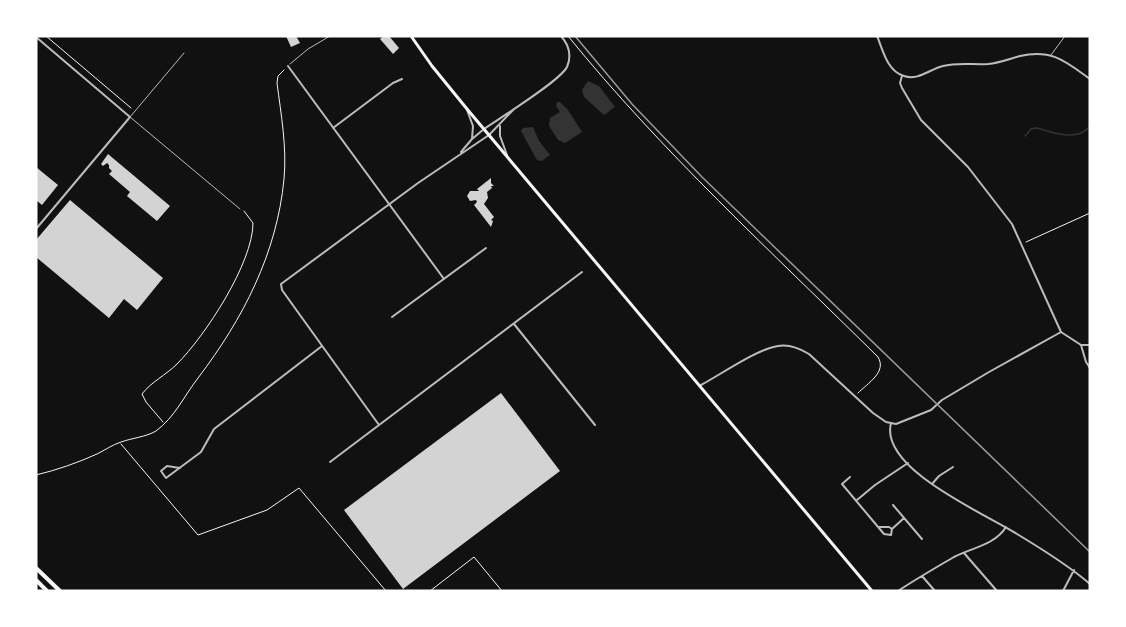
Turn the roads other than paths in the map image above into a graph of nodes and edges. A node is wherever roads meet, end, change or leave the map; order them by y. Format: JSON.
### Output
{"nodes":[{"id":1,"x":330,"y":36,"type":"edge"},
{"id":2,"x":411,"y":36,"type":"edge"},
{"id":3,"x":561,"y":36,"type":"edge"},
{"id":4,"x":877,"y":36,"type":"edge"},
{"id":5,"x":1065,"y":36,"type":"edge"},
{"id":6,"x":36,"y":37,"type":"edge"},
{"id":7,"x":184,"y":53,"type":"dead end"},
{"id":8,"x":1052,"y":55,"type":"junction"},
{"id":9,"x":288,"y":66,"type":"joint"},
{"id":10,"x":902,"y":76,"type":"junction"},
{"id":11,"x":402,"y":79,"type":"dead end"},
{"id":12,"x":1090,"y":79,"type":"edge"},
{"id":13,"x":467,"y":109,"type":"junction"},
{"id":14,"x":515,"y":109,"type":"junction"},
{"id":15,"x":130,"y":117,"type":"junction"},
{"id":16,"x":500,"y":125,"type":"junction"},
{"id":17,"x":333,"y":128,"type":"junction"},
{"id":18,"x":484,"y":129,"type":"junction"},
{"id":19,"x":489,"y":135,"type":"junction"},
{"id":20,"x":472,"y":138,"type":"junction"},
{"id":21,"x":459,"y":154,"type":"junction"},
{"id":22,"x":508,"y":158,"type":"junction"},
{"id":23,"x":388,"y":205,"type":"junction"},
{"id":24,"x":240,"y":209,"type":"road end"},
{"id":25,"x":36,"y":229,"type":"edge"},
{"id":26,"x":486,"y":248,"type":"dead end"},
{"id":27,"x":582,"y":272,"type":"dead end"},
{"id":28,"x":444,"y":279,"type":"junction"},
{"id":29,"x":392,"y":317,"type":"dead end"},
{"id":30,"x":514,"y":324,"type":"junction"},
{"id":31,"x":1061,"y":332,"type":"junction"},
{"id":32,"x":1081,"y":345,"type":"junction"},
{"id":33,"x":1090,"y":345,"type":"edge"},
{"id":34,"x":322,"y":346,"type":"junction"},
{"id":35,"x":1090,"y":368,"type":"edge"},
{"id":36,"x":700,"y":386,"type":"junction"},
{"id":37,"x":891,"y":423,"type":"junction"},
{"id":38,"x":379,"y":425,"type":"junction"},
{"id":39,"x":595,"y":425,"type":"dead end"},
{"id":40,"x":330,"y":462,"type":"dead end"},
{"id":41,"x":908,"y":463,"type":"junction"},
{"id":42,"x":953,"y":467,"type":"dead end"},
{"id":43,"x":180,"y":468,"type":"junction"},
{"id":44,"x":850,"y":477,"type":"dead end"},
{"id":45,"x":931,"y":484,"type":"junction"},
{"id":46,"x":856,"y":501,"type":"junction"},
{"id":47,"x":893,"y":505,"type":"dead end"},
{"id":48,"x":904,"y":518,"type":"junction"},
{"id":49,"x":878,"y":527,"type":"junction"},
{"id":50,"x":1006,"y":527,"type":"junction"},
{"id":51,"x":892,"y":529,"type":"junction"},
{"id":52,"x":922,"y":539,"type":"dead end"},
{"id":53,"x":964,"y":553,"type":"junction"},
{"id":54,"x":36,"y":568,"type":"edge"},
{"id":55,"x":1074,"y":570,"type":"junction"},
{"id":56,"x":922,"y":576,"type":"junction"},
{"id":57,"x":36,"y":580,"type":"edge"},
{"id":58,"x":1090,"y":584,"type":"edge"},
{"id":59,"x":47,"y":591,"type":"edge"},
{"id":60,"x":60,"y":591,"type":"edge"},
{"id":61,"x":872,"y":591,"type":"edge"},
{"id":62,"x":898,"y":591,"type":"edge"},
{"id":63,"x":935,"y":591,"type":"edge"},
{"id":64,"x":997,"y":591,"type":"edge"},
{"id":65,"x":1063,"y":591,"type":"edge"}],
"edges":[{"from":1,"to":9,"type":"lane"},
{"from":2,"to":13,"type":"main road"},
{"from":3,"to":14,"type":"street"},
{"from":4,"to":10,"type":"street"},
{"from":5,"to":8,"type":"lane"},
{"from":6,"to":15,"type":"street"},
{"from":7,"to":15,"type":"lane"},
{"from":8,"to":10,"type":"street"},
{"from":8,"to":12,"type":"street"},
{"from":9,"to":17,"type":"street"},
{"from":10,"to":31,"type":"street"},
{"from":11,"to":17,"type":"street"},
{"from":13,"to":18,"type":"main road"},
{"from":13,"to":20,"type":"street"},
{"from":14,"to":16,"type":"street"},
{"from":14,"to":18,"type":"street"},
{"from":15,"to":24,"type":"lane"},
{"from":15,"to":25,"type":"street"},
{"from":16,"to":19,"type":"street"},
{"from":16,"to":22,"type":"street"},
{"from":17,"to":23,"type":"street"},
{"from":18,"to":19,"type":"main road"},
{"from":18,"to":20,"type":"street"},
{"from":19,"to":21,"type":"street"},
{"from":19,"to":22,"type":"main road"},
{"from":20,"to":21,"type":"street"},
{"from":21,"to":23,"type":"street"},
{"from":22,"to":36,"type":"main road"},
{"from":23,"to":28,"type":"street"},
{"from":23,"to":34,"type":"street"},
{"from":26,"to":28,"type":"street"},
{"from":27,"to":30,"type":"street"},
{"from":28,"to":29,"type":"street"},
{"from":30,"to":38,"type":"street"},
{"from":30,"to":39,"type":"street"},
{"from":31,"to":32,"type":"street"},
{"from":31,"to":37,"type":"street"},
{"from":32,"to":33,"type":"street"},
{"from":32,"to":35,"type":"street"},
{"from":34,"to":38,"type":"street"},
{"from":34,"to":43,"type":"street"},
{"from":36,"to":37,"type":"street"},
{"from":36,"to":61,"type":"main road"},
{"from":37,"to":41,"type":"street"},
{"from":38,"to":40,"type":"street"},
{"from":41,"to":45,"type":"street"},
{"from":41,"to":46,"type":"street"},
{"from":42,"to":45,"type":"street"},
{"from":43,"to":43,"type":"street"},
{"from":44,"to":46,"type":"street"},
{"from":45,"to":50,"type":"street"},
{"from":46,"to":49,"type":"street"},
{"from":47,"to":48,"type":"street"},
{"from":48,"to":51,"type":"street"},
{"from":48,"to":52,"type":"street"},
{"from":49,"to":51,"type":"street"},
{"from":49,"to":51,"type":"street"},
{"from":50,"to":53,"type":"street"},
{"from":50,"to":55,"type":"street"},
{"from":53,"to":56,"type":"street"},
{"from":53,"to":64,"type":"street"},
{"from":54,"to":60,"type":"highway"},
{"from":55,"to":58,"type":"street"},
{"from":55,"to":65,"type":"street"},
{"from":56,"to":62,"type":"street"},
{"from":56,"to":63,"type":"street"},
{"from":57,"to":59,"type":"highway"}]}
